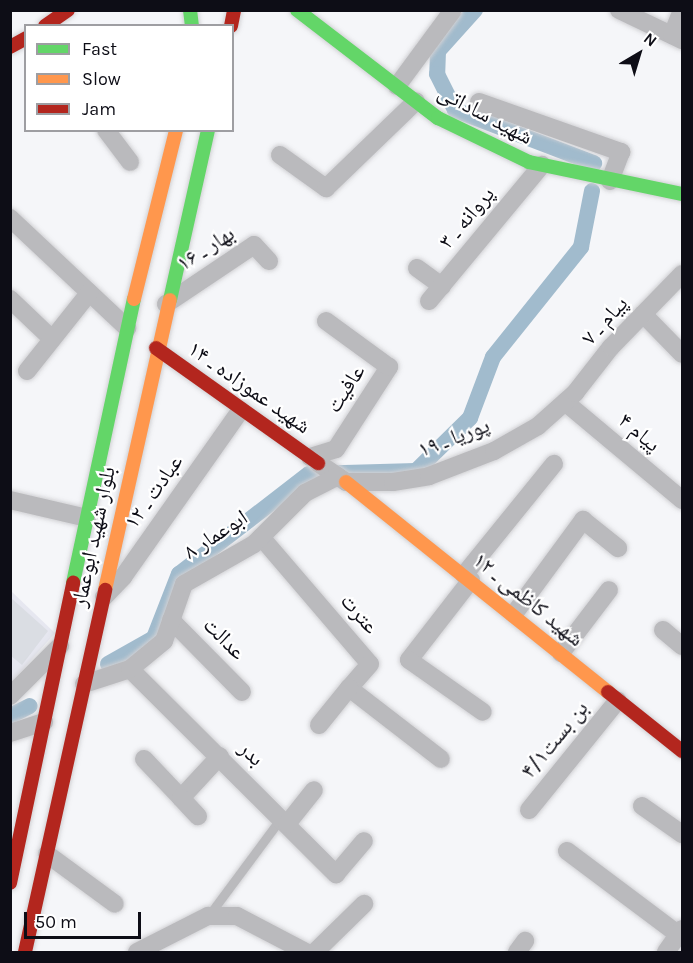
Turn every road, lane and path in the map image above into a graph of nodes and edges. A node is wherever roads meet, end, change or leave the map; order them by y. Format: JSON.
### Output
{"nodes":[{"id":1,"x":68,"y":10,"type":"edge"},
{"id":2,"x":297,"y":10,"type":"edge"},
{"id":3,"x":453,"y":10,"type":"edge"},
{"id":4,"x":619,"y":10,"type":"edge"},
{"id":5,"x":682,"y":10,"type":"edge"},
{"id":6,"x":48,"y":24,"type":"edge"},
{"id":7,"x":677,"y":38,"type":"edge"},
{"id":8,"x":24,"y":39,"type":"edge"},
{"id":9,"x":10,"y":47,"type":"edge"},
{"id":10,"x":397,"y":86,"type":"junction"},
{"id":11,"x":416,"y":101,"type":"junction"},
{"id":12,"x":479,"y":102,"type":"dead end"},
{"id":13,"x":108,"y":132,"type":"edge"},
{"id":14,"x":176,"y":132,"type":"edge"},
{"id":15,"x":208,"y":132,"type":"edge"},
{"id":16,"x":280,"y":155,"type":"dead end"},
{"id":17,"x":130,"y":162,"type":"dead end"},
{"id":18,"x":542,"y":165,"type":"junction"},
{"id":19,"x":610,"y":181,"type":"junction"},
{"id":20,"x":682,"y":194,"type":"edge"},
{"id":21,"x":10,"y":218,"type":"edge"},
{"id":22,"x":269,"y":261,"type":"dead end"},
{"id":23,"x":417,"y":268,"type":"dead end"},
{"id":24,"x":682,"y":274,"type":"edge"},
{"id":25,"x":442,"y":286,"type":"junction"},
{"id":26,"x":89,"y":293,"type":"junction"},
{"id":27,"x":10,"y":299,"type":"edge"},
{"id":28,"x":429,"y":301,"type":"dead end"},
{"id":29,"x":166,"y":304,"type":"junction"},
{"id":30,"x":643,"y":314,"type":"junction"},
{"id":31,"x":326,"y":321,"type":"dead end"},
{"id":32,"x":127,"y":328,"type":"junction"},
{"id":33,"x":52,"y":339,"type":"junction"},
{"id":34,"x":156,"y":348,"type":"junction"},
{"id":35,"x":682,"y":354,"type":"edge"},
{"id":36,"x":27,"y":371,"type":"dead end"},
{"id":37,"x":565,"y":402,"type":"junction"},
{"id":38,"x":241,"y":410,"type":"junction"},
{"id":39,"x":314,"y":460,"type":"junction"},
{"id":40,"x":554,"y":464,"type":"dead end"},
{"id":41,"x":342,"y":479,"type":"junction"},
{"id":42,"x":10,"y":500,"type":"edge"},
{"id":43,"x":682,"y":500,"type":"edge"},
{"id":44,"x":87,"y":519,"type":"junction"},
{"id":45,"x":261,"y":537,"type":"junction"},
{"id":46,"x":618,"y":548,"type":"dead end"},
{"id":47,"x":467,"y":578,"type":"junction"},
{"id":48,"x":609,"y":590,"type":"dead end"},
{"id":49,"x":102,"y":598,"type":"junction"},
{"id":50,"x":514,"y":614,"type":"junction"},
{"id":51,"x":171,"y":620,"type":"junction"},
{"id":52,"x":663,"y":630,"type":"dead end"},
{"id":53,"x":60,"y":645,"type":"junction"},
{"id":54,"x":682,"y":646,"type":"edge"},
{"id":55,"x":561,"y":653,"type":"junction"},
{"id":56,"x":130,"y":669,"type":"junction"},
{"id":57,"x":84,"y":684,"type":"junction"},
{"id":58,"x":349,"y":688,"type":"junction"},
{"id":59,"x":242,"y":692,"type":"dead end"},
{"id":60,"x":10,"y":696,"type":"edge"},
{"id":61,"x":618,"y":700,"type":"junction"},
{"id":62,"x":483,"y":712,"type":"dead end"},
{"id":63,"x":44,"y":722,"type":"junction"},
{"id":64,"x":319,"y":725,"type":"dead end"},
{"id":65,"x":10,"y":733,"type":"edge"},
{"id":66,"x":682,"y":751,"type":"edge"},
{"id":67,"x":219,"y":756,"type":"junction"},
{"id":68,"x":144,"y":759,"type":"dead end"},
{"id":69,"x":441,"y":759,"type":"dead end"},
{"id":70,"x":314,"y":790,"type":"dead end"},
{"id":71,"x":181,"y":798,"type":"junction"},
{"id":72,"x":642,"y":806,"type":"dead end"},
{"id":73,"x":529,"y":810,"type":"dead end"},
{"id":74,"x":198,"y":816,"type":"dead end"},
{"id":75,"x":284,"y":821,"type":"junction"},
{"id":76,"x":682,"y":834,"type":"edge"},
{"id":77,"x":364,"y":841,"type":"dead end"},
{"id":78,"x":14,"y":848,"type":"edge"},
{"id":79,"x":567,"y":851,"type":"dead end"},
{"id":80,"x":47,"y":854,"type":"junction"},
{"id":81,"x":10,"y":883,"type":"edge"},
{"id":82,"x":115,"y":904,"type":"dead end"},
{"id":83,"x":364,"y":904,"type":"dead end"},
{"id":84,"x":208,"y":916,"type":"junction"},
{"id":85,"x":681,"y":932,"type":"edge"},
{"id":86,"x":26,"y":952,"type":"edge"},
{"id":87,"x":137,"y":952,"type":"edge"},
{"id":88,"x":306,"y":952,"type":"edge"},
{"id":89,"x":315,"y":952,"type":"edge"},
{"id":90,"x":666,"y":952,"type":"edge"}],
"edges":[{"from":1,"to":6,"type":"street"},
{"from":2,"to":10,"type":"street","name":"شهید ساداتی"},
{"from":3,"to":10,"type":"street"},
{"from":4,"to":7,"type":"street"},
{"from":5,"to":7,"type":"street"},
{"from":8,"to":9,"type":"street"},
{"from":10,"to":11,"type":"street","name":"شهید ساداتی"},
{"from":11,"to":16,"type":"street"},
{"from":11,"to":18,"type":"street","name":"شهید ساداتی"},
{"from":12,"to":19,"type":"street"},
{"from":13,"to":17,"type":"street"},
{"from":14,"to":32,"type":"street","name":"بلوار شهید ابوعمار"},
{"from":15,"to":29,"type":"street","name":"بلوار شهید ابوعمار"},
{"from":18,"to":19,"type":"street","name":"شهید ساداتی"},
{"from":18,"to":25,"type":"street","name":"پروانه ـ ۳"},
{"from":19,"to":20,"type":"street","name":"شهید ساداتی"},
{"from":21,"to":26,"type":"street"},
{"from":22,"to":29,"type":"street","name":"بهار ـ ۱۶"},
{"from":23,"to":25,"type":"street"},
{"from":24,"to":30,"type":"street","name":"پیام ـ ۷"},
{"from":25,"to":28,"type":"street","name":"پروانه ـ ۳"},
{"from":26,"to":32,"type":"street"},
{"from":26,"to":33,"type":"street"},
{"from":27,"to":33,"type":"street"},
{"from":29,"to":34,"type":"street","name":"بلوار شهید ابوعمار"},
{"from":30,"to":35,"type":"street"},
{"from":30,"to":37,"type":"street","name":"پیام ـ ۷"},
{"from":31,"to":39,"type":"street","name":"عافیت"},
{"from":32,"to":44,"type":"street","name":"بلوار شهید ابوعمار"},
{"from":33,"to":36,"type":"street"},
{"from":34,"to":38,"type":"street","name":"شهید عموزاده ـ ۱۴"},
{"from":34,"to":49,"type":"street","name":"بلوار شهید ابوعمار"},
{"from":37,"to":41,"type":"street","name":"پوریا ـ ۱۹"},
{"from":37,"to":43,"type":"street","name":"پیام ۴"},
{"from":38,"to":39,"type":"street","name":"شهید عموزاده ـ ۱۴"},
{"from":38,"to":49,"type":"street","name":"عبادت ـ ۱۲"},
{"from":39,"to":41,"type":"street"},
{"from":40,"to":47,"type":"street"},
{"from":41,"to":45,"type":"street","name":"ابوعمار ۸"},
{"from":41,"to":47,"type":"street","name":"شهید کاظمی ـ ۱۲"},
{"from":42,"to":44,"type":"street"},
{"from":44,"to":53,"type":"street","name":"بلوار شهید ابوعمار"},
{"from":45,"to":51,"type":"street","name":"ابوعمار ۸"},
{"from":45,"to":58,"type":"street","name":"عترت"},
{"from":46,"to":50,"type":"street"},
{"from":47,"to":50,"type":"street","name":"شهید کاظمی ـ ۱۲"},
{"from":47,"to":62,"type":"street"},
{"from":48,"to":55,"type":"street"},
{"from":49,"to":57,"type":"street","name":"بلوار شهید ابوعمار"},
{"from":50,"to":55,"type":"street","name":"شهید کاظمی ـ ۱۲"},
{"from":51,"to":56,"type":"street","name":"ابوعمار ۸"},
{"from":51,"to":59,"type":"street","name":"عدالت"},
{"from":52,"to":54,"type":"street"},
{"from":53,"to":60,"type":"street"},
{"from":53,"to":63,"type":"street","name":"بلوار شهید ابوعمار"},
{"from":55,"to":61,"type":"street","name":"شهید کاظمی ـ ۱۲"},
{"from":56,"to":57,"type":"street","name":"ابوعمار ۸"},
{"from":56,"to":67,"type":"street","name":"بدر"},
{"from":57,"to":80,"type":"street","name":"بلوار شهید ابوعمار"},
{"from":58,"to":64,"type":"street"},
{"from":58,"to":69,"type":"street"},
{"from":61,"to":66,"type":"street","name":"شهید کاظمی ـ ۱۲"},
{"from":61,"to":73,"type":"street","name":"بن بست۴/۱"},
{"from":63,"to":65,"type":"street"},
{"from":63,"to":78,"type":"street","name":"بلوار شهید ابوعمار"},
{"from":67,"to":71,"type":"street"},
{"from":67,"to":75,"type":"street","name":"بدر"},
{"from":68,"to":71,"type":"street"},
{"from":70,"to":75,"type":"street"},
{"from":71,"to":74,"type":"street"},
{"from":72,"to":76,"type":"street"},
{"from":75,"to":77,"type":"street","name":"بدر"},
{"from":75,"to":84,"type":"lane"},
{"from":78,"to":81,"type":"street","name":"بلوار شهید ابوعمار"},
{"from":79,"to":85,"type":"street"},
{"from":80,"to":82,"type":"street"},
{"from":80,"to":86,"type":"street","name":"بلوار شهید ابوعمار"},
{"from":83,"to":89,"type":"street"},
{"from":84,"to":87,"type":"street"},
{"from":84,"to":88,"type":"street"},
{"from":85,"to":90,"type":"street"}]}
